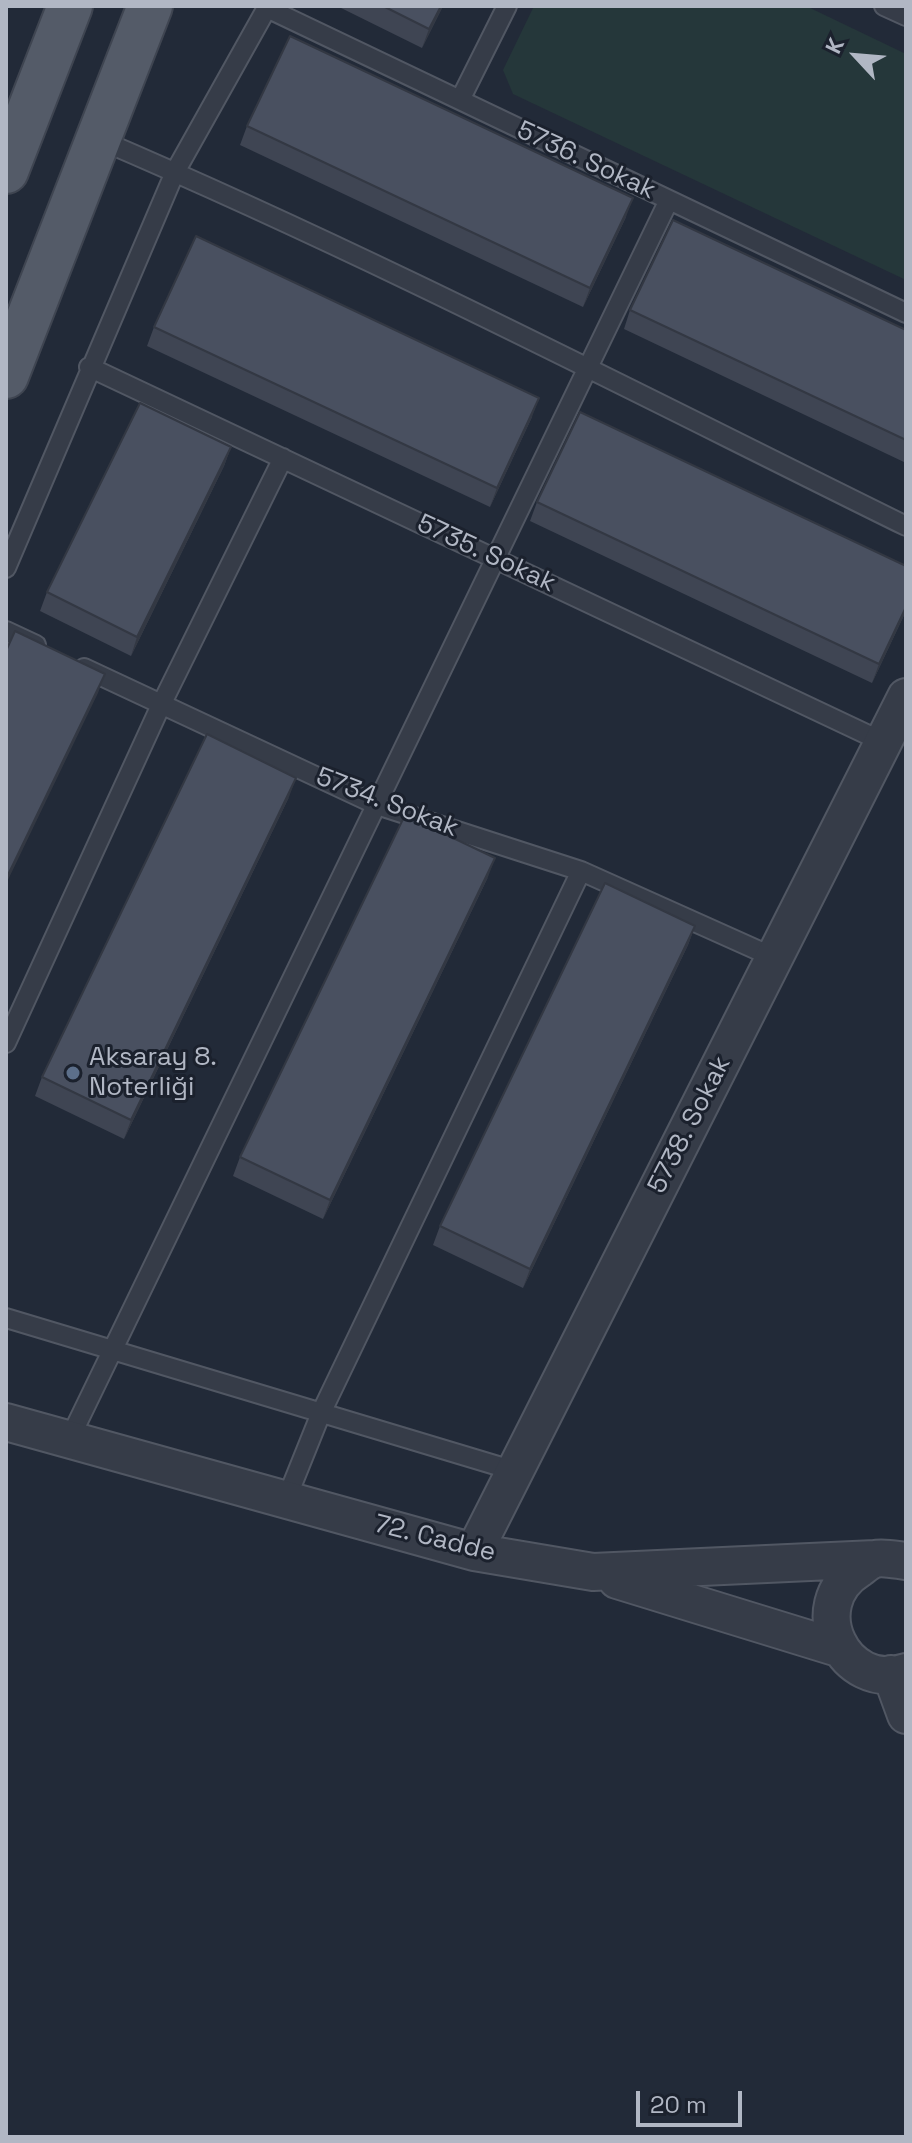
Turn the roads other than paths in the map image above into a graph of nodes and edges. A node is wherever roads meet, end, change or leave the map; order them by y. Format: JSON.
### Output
{"nodes":[{"id":1,"x":70,"y":6,"type":"edge"},
{"id":2,"x":150,"y":6,"type":"edge"},
{"id":3,"x":507,"y":6,"type":"edge"},
{"id":4,"x":884,"y":6,"type":"edge"},
{"id":5,"x":267,"y":7,"type":"edge"},
{"id":6,"x":906,"y":16,"type":"edge"},
{"id":7,"x":460,"y":100,"type":"junction"},
{"id":8,"x":16,"y":120,"type":"edge"},
{"id":9,"x":98,"y":139,"type":"junction"},
{"id":10,"x":6,"y":171,"type":"edge"},
{"id":11,"x":175,"y":172,"type":"junction"},
{"id":12,"x":669,"y":200,"type":"junction"},
{"id":13,"x":906,"y":313,"type":"edge"},
{"id":14,"x":89,"y":367,"type":"junction"},
{"id":15,"x":588,"y":369,"type":"junction"},
{"id":16,"x":6,"y":376,"type":"edge"},
{"id":17,"x":283,"y":458,"type":"junction"},
{"id":18,"x":906,"y":526,"type":"edge"},
{"id":19,"x":496,"y":559,"type":"junction"},
{"id":20,"x":6,"y":568,"type":"edge"},
{"id":21,"x":6,"y":631,"type":"edge"},
{"id":22,"x":906,"y":697,"type":"edge"},
{"id":23,"x":161,"y":705,"type":"junction"},
{"id":24,"x":883,"y":742,"type":"junction"},
{"id":25,"x":377,"y":805,"type":"junction"},
{"id":26,"x":581,"y":871,"type":"junction"},
{"id":27,"x":775,"y":958,"type":"junction"},
{"id":28,"x":6,"y":1043,"type":"edge"},
{"id":29,"x":6,"y":1318,"type":"edge"},
{"id":30,"x":112,"y":1352,"type":"junction"},
{"id":31,"x":321,"y":1413,"type":"junction"},
{"id":32,"x":6,"y":1422,"type":"edge"},
{"id":33,"x":69,"y":1440,"type":"junction"},
{"id":34,"x":515,"y":1471,"type":"junction"},
{"id":35,"x":286,"y":1500,"type":"junction"},
{"id":36,"x":474,"y":1552,"type":"junction"},
{"id":37,"x":891,"y":1560,"type":"edge"},
{"id":38,"x":593,"y":1572,"type":"junction"},
{"id":39,"x":838,"y":1648,"type":"junction"},
{"id":40,"x":898,"y":1673,"type":"edge"},
{"id":41,"x":906,"y":1715,"type":"edge"}],
"edges":[{"from":1,"to":8,"type":"main road"},
{"from":2,"to":9,"type":"main road"},
{"from":3,"to":7,"type":"lane"},
{"from":4,"to":6,"type":"lane"},
{"from":5,"to":7,"type":"lane","name":"5736. Sokak"},
{"from":5,"to":11,"type":"lane"},
{"from":7,"to":12,"type":"lane","name":"5736. Sokak"},
{"from":8,"to":10,"type":"main road"},
{"from":9,"to":11,"type":"lane"},
{"from":9,"to":16,"type":"main road"},
{"from":11,"to":14,"type":"lane"},
{"from":11,"to":15,"type":"lane"},
{"from":12,"to":13,"type":"lane","name":"5736. Sokak"},
{"from":12,"to":15,"type":"lane"},
{"from":14,"to":17,"type":"lane","name":"5735. Sokak"},
{"from":14,"to":20,"type":"lane"},
{"from":15,"to":18,"type":"lane"},
{"from":15,"to":19,"type":"lane"},
{"from":17,"to":19,"type":"lane","name":"5735. Sokak"},
{"from":17,"to":23,"type":"lane"},
{"from":19,"to":24,"type":"lane","name":"5735. Sokak"},
{"from":19,"to":25,"type":"lane"},
{"from":21,"to":23,"type":"lane","name":"5734. Sokak"},
{"from":22,"to":24,"type":"street","name":"5738. Sokak"},
{"from":23,"to":25,"type":"lane","name":"5734. Sokak"},
{"from":23,"to":28,"type":"lane"},
{"from":24,"to":27,"type":"street","name":"5738. Sokak"},
{"from":25,"to":26,"type":"lane","name":"5734. Sokak"},
{"from":25,"to":30,"type":"lane"},
{"from":26,"to":27,"type":"lane","name":"5734. Sokak"},
{"from":26,"to":31,"type":"lane"},
{"from":27,"to":34,"type":"street","name":"5738. Sokak"},
{"from":29,"to":30,"type":"lane"},
{"from":30,"to":31,"type":"lane"},
{"from":30,"to":33,"type":"lane"},
{"from":31,"to":34,"type":"lane"},
{"from":31,"to":35,"type":"lane"},
{"from":32,"to":33,"type":"street","name":"72. Cadde"},
{"from":33,"to":35,"type":"street","name":"72. Cadde"},
{"from":34,"to":36,"type":"street","name":"5738. Sokak"},
{"from":35,"to":36,"type":"street","name":"72. Cadde"},
{"from":36,"to":38,"type":"street","name":"72. Cadde"},
{"from":37,"to":38,"type":"street","name":"72. Cadde"},
{"from":37,"to":39,"type":"street"},
{"from":38,"to":39,"type":"street"},
{"from":39,"to":40,"type":"street"},
{"from":40,"to":41,"type":"street"}]}
